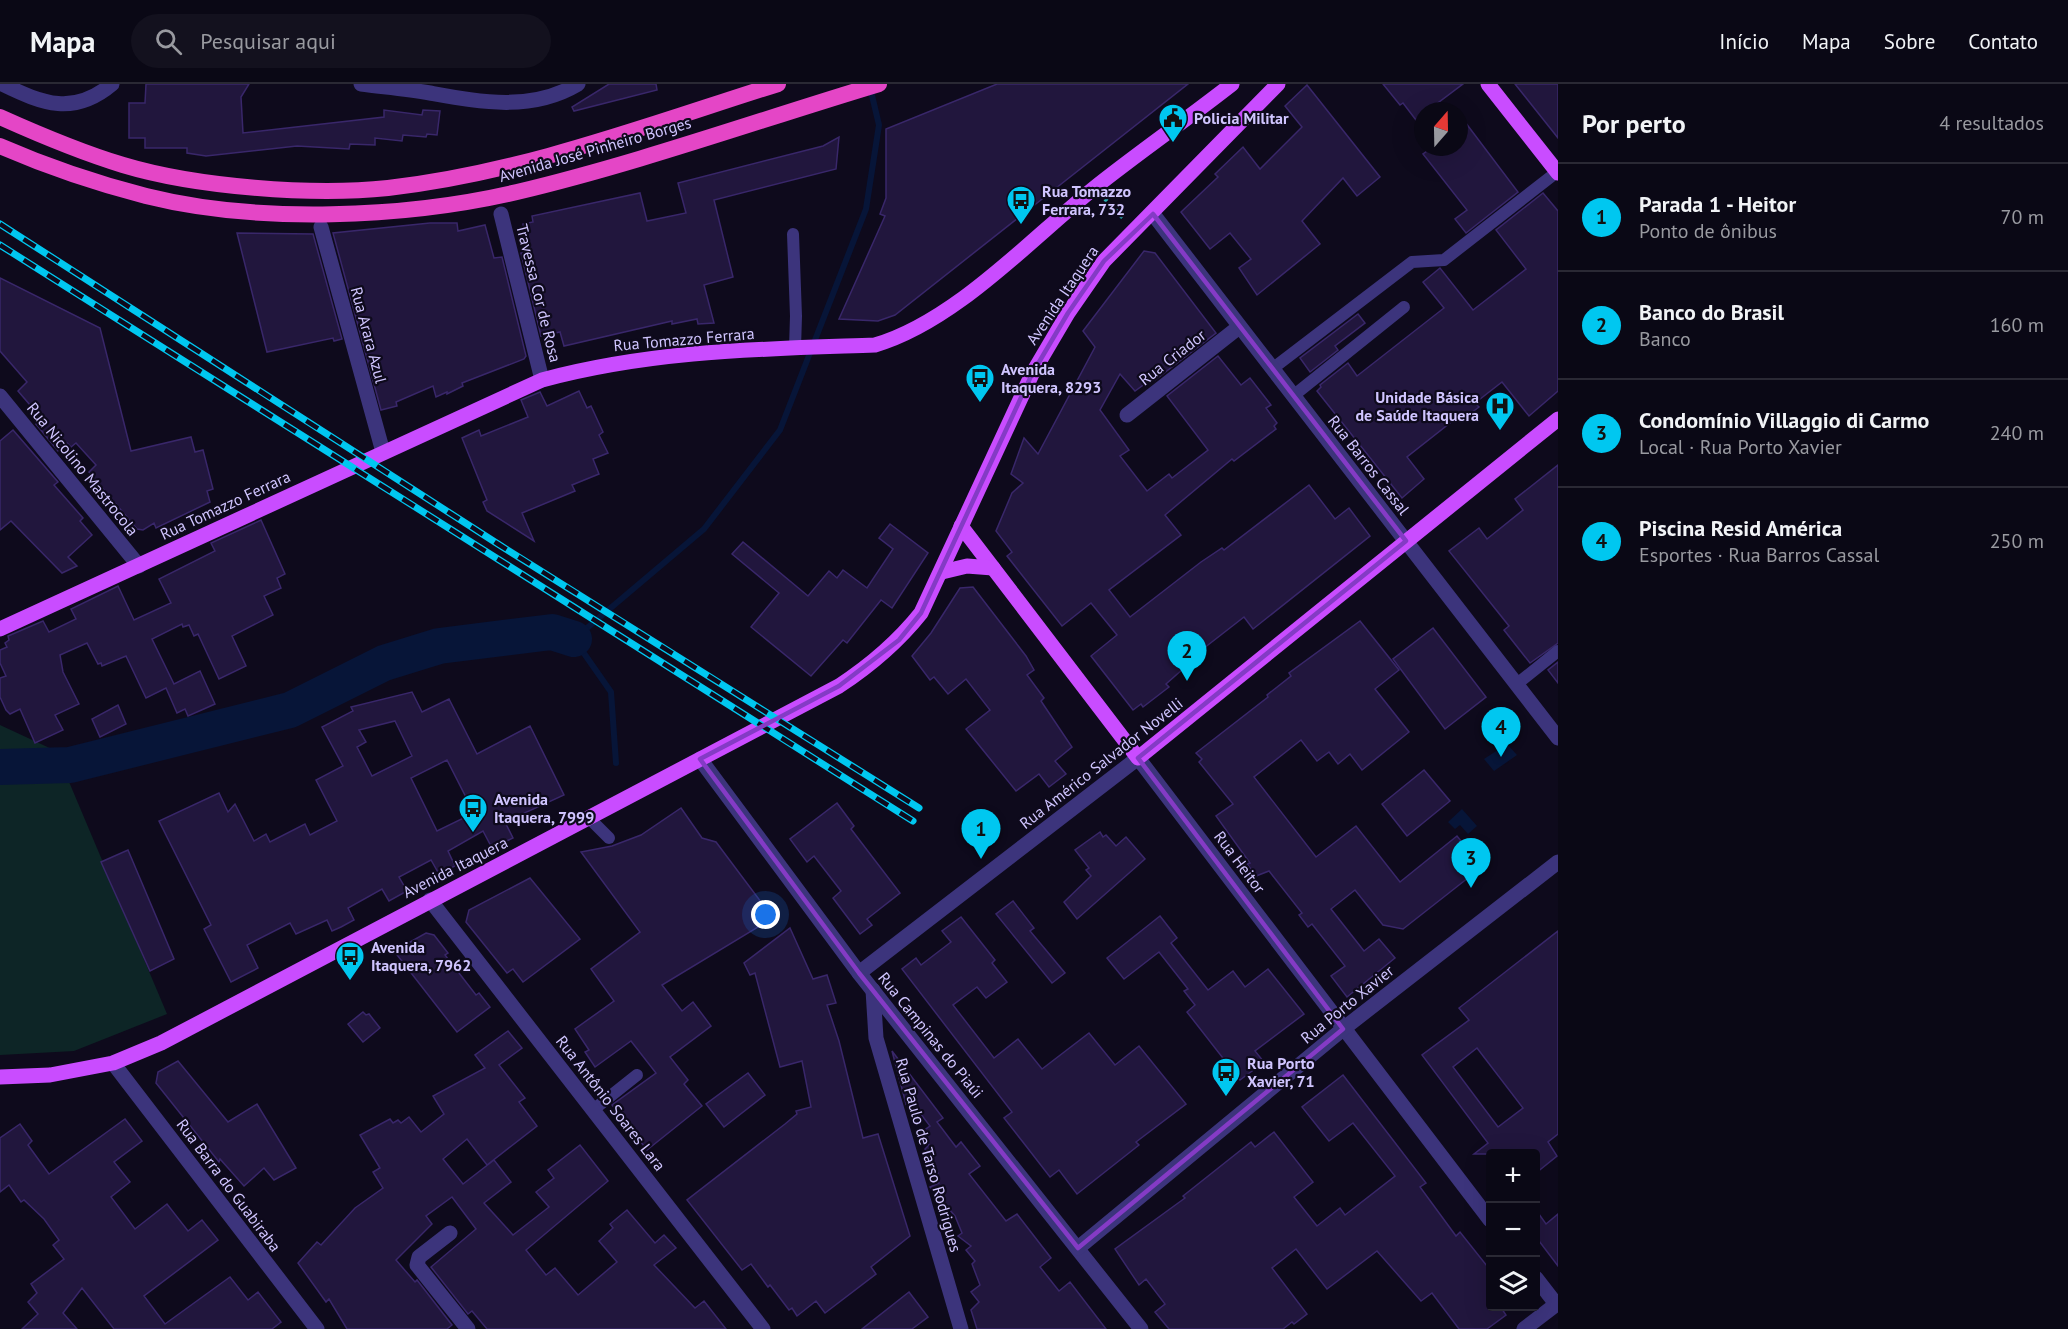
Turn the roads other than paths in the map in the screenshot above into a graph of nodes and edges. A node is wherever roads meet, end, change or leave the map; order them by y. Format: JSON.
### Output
{"nodes":[{"id":1,"x":2,"y":84,"type":"edge"},
{"id":2,"x":112,"y":84,"type":"edge"},
{"id":3,"x":361,"y":84,"type":"edge"},
{"id":4,"x":578,"y":84,"type":"edge"},
{"id":5,"x":778,"y":84,"type":"edge"},
{"id":6,"x":879,"y":84,"type":"edge"},
{"id":7,"x":1232,"y":84,"type":"edge"},
{"id":8,"x":1278,"y":84,"type":"edge"},
{"id":9,"x":1488,"y":84,"type":"edge"},
{"id":10,"x":415,"y":88,"type":"edge"},
{"id":11,"x":0,"y":117,"type":"edge"},
{"id":12,"x":0,"y":146,"type":"edge"},
{"id":13,"x":1557,"y":173,"type":"edge"},
{"id":14,"x":501,"y":214,"type":"dead end"},
{"id":15,"x":1153,"y":214,"type":"junction"},
{"id":16,"x":321,"y":227,"type":"dead end"},
{"id":17,"x":793,"y":234,"type":"dead end"},
{"id":18,"x":1404,"y":308,"type":"dead end"},
{"id":19,"x":1239,"y":327,"type":"junction"},
{"id":20,"x":798,"y":348,"type":"junction"},
{"id":21,"x":1272,"y":369,"type":"junction"},
{"id":22,"x":542,"y":380,"type":"junction"},
{"id":23,"x":0,"y":396,"type":"edge"},
{"id":24,"x":1293,"y":396,"type":"junction"},
{"id":25,"x":1127,"y":415,"type":"dead end"},
{"id":26,"x":1558,"y":419,"type":"edge"},
{"id":27,"x":382,"y":452,"type":"junction"},
{"id":28,"x":961,"y":526,"type":"junction"},
{"id":29,"x":1406,"y":541,"type":"junction"},
{"id":30,"x":139,"y":566,"type":"junction"},
{"id":31,"x":993,"y":568,"type":"junction"},
{"id":32,"x":942,"y":572,"type":"junction"},
{"id":33,"x":0,"y":628,"type":"edge"},
{"id":34,"x":1558,"y":651,"type":"edge"},
{"id":35,"x":1516,"y":684,"type":"junction"},
{"id":36,"x":1558,"y":738,"type":"edge"},
{"id":37,"x":1138,"y":758,"type":"junction"},
{"id":38,"x":700,"y":759,"type":"junction"},
{"id":39,"x":590,"y":818,"type":"junction"},
{"id":40,"x":609,"y":838,"type":"dead end"},
{"id":41,"x":1558,"y":861,"type":"edge"},
{"id":42,"x":430,"y":900,"type":"junction"},
{"id":43,"x":859,"y":973,"type":"junction"},
{"id":44,"x":873,"y":990,"type":"junction"},
{"id":45,"x":1343,"y":1029,"type":"junction"},
{"id":46,"x":113,"y":1063,"type":"junction"},
{"id":47,"x":637,"y":1075,"type":"dead end"},
{"id":48,"x":0,"y":1077,"type":"edge"},
{"id":49,"x":593,"y":1110,"type":"junction"},
{"id":50,"x":1486,"y":1214,"type":"edge"},
{"id":51,"x":450,"y":1233,"type":"dead end"},
{"id":52,"x":1078,"y":1248,"type":"junction"},
{"id":53,"x":1540,"y":1283,"type":"edge"},
{"id":54,"x":1557,"y":1303,"type":"edge"},
{"id":55,"x":316,"y":1329,"type":"edge"},
{"id":56,"x":468,"y":1329,"type":"edge"},
{"id":57,"x":763,"y":1329,"type":"edge"},
{"id":58,"x":962,"y":1329,"type":"edge"},
{"id":59,"x":1141,"y":1329,"type":"edge"},
{"id":60,"x":1524,"y":1329,"type":"edge"}],
"edges":[{"from":1,"to":2,"type":"street"},
{"from":3,"to":10,"type":"street"},
{"from":4,"to":10,"type":"street"},
{"from":5,"to":11,"type":"highway","name":"Avenida José Pinheiro Borges"},
{"from":6,"to":12,"type":"highway","name":"Avenida José Pinheiro Borges"},
{"from":7,"to":20,"type":"main road","name":"Rua Tomazzo Ferrara"},
{"from":8,"to":15,"type":"main road","name":"Avenida Itaquera"},
{"from":9,"to":13,"type":"main road"},
{"from":13,"to":21,"type":"lane"},
{"from":14,"to":22,"type":"street","name":"Travessa Cor de Rosa"},
{"from":15,"to":19,"type":"street","name":"Rua Barros Cassal"},
{"from":15,"to":28,"type":"main road","name":"Avenida Itaquera"},
{"from":16,"to":27,"type":"street","name":"Rua Arara Azul"},
{"from":17,"to":20,"type":"lane"},
{"from":18,"to":24,"type":"lane"},
{"from":19,"to":21,"type":"street","name":"Rua Barros Cassal"},
{"from":19,"to":25,"type":"street","name":"Rua Criador"},
{"from":20,"to":22,"type":"main road","name":"Rua Tomazzo Ferrara"},
{"from":21,"to":24,"type":"street","name":"Rua Barros Cassal"},
{"from":22,"to":27,"type":"main road","name":"Rua Tomazzo Ferrara"},
{"from":23,"to":30,"type":"street","name":"Rua Nicolino Mastrocola"},
{"from":24,"to":29,"type":"street","name":"Rua Barros Cassal"},
{"from":26,"to":29,"type":"main road","name":"Rua Américo Salvador Novelli"},
{"from":27,"to":30,"type":"main road","name":"Rua Tomazzo Ferrara"},
{"from":28,"to":31,"type":"main road","name":"Rua Heitor"},
{"from":28,"to":32,"type":"main road","name":"Avenida Itaquera"},
{"from":29,"to":35,"type":"street","name":"Rua Barros Cassal"},
{"from":29,"to":37,"type":"main road","name":"Rua Américo Salvador Novelli"},
{"from":30,"to":33,"type":"main road","name":"Rua Tomazzo Ferrara"},
{"from":31,"to":32,"type":"main road"},
{"from":31,"to":37,"type":"main road","name":"Rua Heitor"},
{"from":32,"to":38,"type":"main road","name":"Avenida Itaquera"},
{"from":34,"to":35,"type":"lane"},
{"from":35,"to":36,"type":"street","name":"Rua Barros Cassal"},
{"from":37,"to":43,"type":"street","name":"Rua Américo Salvador Novelli"},
{"from":37,"to":45,"type":"street","name":"Rua Heitor"},
{"from":38,"to":39,"type":"main road","name":"Avenida Itaquera"},
{"from":38,"to":43,"type":"street","name":"Rua Campinas do Piaúi"},
{"from":39,"to":40,"type":"lane"},
{"from":39,"to":42,"type":"main road","name":"Avenida Itaquera"},
{"from":41,"to":45,"type":"street","name":"Rua Porto Xavier"},
{"from":42,"to":46,"type":"main road","name":"Avenida Itaquera"},
{"from":42,"to":49,"type":"street","name":"Rua Antônio Soares Lara"},
{"from":43,"to":44,"type":"street","name":"Rua Campinas do Piaúi"},
{"from":44,"to":52,"type":"street","name":"Rua Campinas do Piaúi"},
{"from":44,"to":58,"type":"street","name":"Rua Paulo de Tarso Rodrigues"},
{"from":45,"to":50,"type":"street","name":"Rua Heitor"},
{"from":45,"to":52,"type":"street","name":"Rua Porto Xavier"},
{"from":46,"to":48,"type":"main road","name":"Avenida Itaquera"},
{"from":46,"to":55,"type":"street","name":"Rua Barra do Guabiraba"},
{"from":47,"to":49,"type":"lane"},
{"from":49,"to":57,"type":"street","name":"Rua Antônio Soares Lara"},
{"from":51,"to":56,"type":"street"},
{"from":52,"to":59,"type":"street","name":"Rua Campinas do Piaúi"},
{"from":53,"to":54,"type":"street"},
{"from":54,"to":60,"type":"street"}]}
